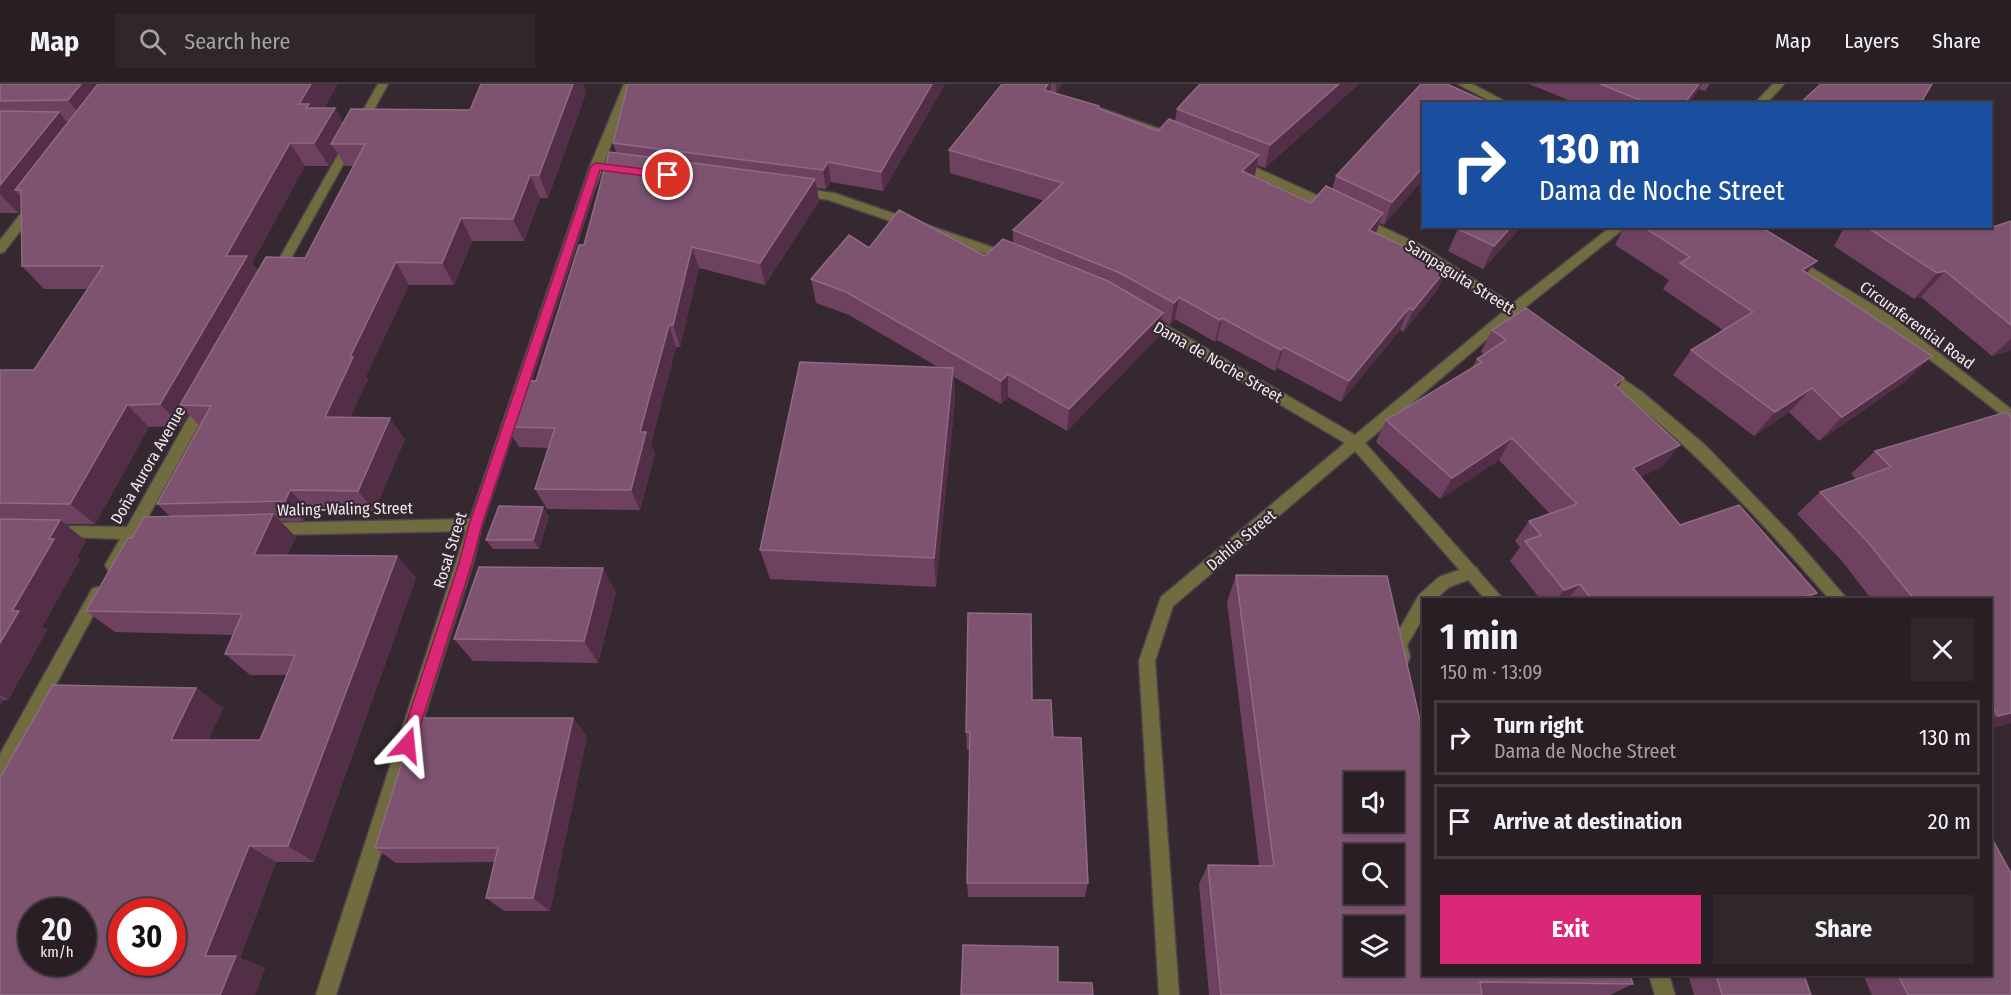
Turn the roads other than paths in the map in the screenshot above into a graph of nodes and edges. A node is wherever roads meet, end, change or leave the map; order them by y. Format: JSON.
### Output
{"nodes":[{"id":1,"x":383,"y":84,"type":"edge"},
{"id":2,"x":629,"y":84,"type":"edge"},
{"id":3,"x":1463,"y":84,"type":"edge"},
{"id":4,"x":1779,"y":84,"type":"edge"},
{"id":5,"x":1501,"y":102,"type":"edge"},
{"id":6,"x":1761,"y":102,"type":"edge"},
{"id":7,"x":1086,"y":107,"type":"edge"},
{"id":8,"x":1168,"y":135,"type":"edge"},
{"id":9,"x":1220,"y":157,"type":"edge"},
{"id":10,"x":596,"y":166,"type":"junction"},
{"id":11,"x":634,"y":171,"type":"edge"},
{"id":12,"x":784,"y":190,"type":"edge"},
{"id":13,"x":43,"y":194,"type":"edge"},
{"id":14,"x":1618,"y":228,"type":"edge"},
{"id":15,"x":0,"y":249,"type":"edge"},
{"id":16,"x":1777,"y":251,"type":"edge"},
{"id":17,"x":1024,"y":264,"type":"edge"},
{"id":18,"x":267,"y":291,"type":"edge"},
{"id":19,"x":1513,"y":310,"type":"junction"},
{"id":20,"x":1132,"y":311,"type":"edge"},
{"id":21,"x":1548,"y":333,"type":"edge"},
{"id":22,"x":1592,"y":362,"type":"edge"},
{"id":23,"x":209,"y":394,"type":"edge"},
{"id":24,"x":2008,"y":409,"type":"edge"},
{"id":25,"x":1356,"y":443,"type":"junction"},
{"id":26,"x":475,"y":525,"type":"junction"},
{"id":27,"x":248,"y":530,"type":"edge"},
{"id":28,"x":44,"y":532,"type":"edge"},
{"id":29,"x":154,"y":532,"type":"edge"},
{"id":30,"x":130,"y":533,"type":"junction"},
{"id":31,"x":1471,"y":572,"type":"junction"},
{"id":32,"x":1427,"y":598,"type":"edge"},
{"id":33,"x":1494,"y":598,"type":"edge"},
{"id":34,"x":1838,"y":598,"type":"edge"},
{"id":35,"x":1422,"y":604,"type":"edge"},
{"id":36,"x":1404,"y":668,"type":"edge"},
{"id":37,"x":0,"y":771,"type":"edge"},
{"id":38,"x":1659,"y":976,"type":"edge"},
{"id":39,"x":326,"y":995,"type":"edge"},
{"id":40,"x":1169,"y":995,"type":"edge"},
{"id":41,"x":1665,"y":995,"type":"edge"}],
"edges":[{"from":1,"to":18,"type":"street"},
{"from":2,"to":10,"type":"street","name":"Rosal Street"},
{"from":3,"to":5,"type":"street"},
{"from":4,"to":6,"type":"street"},
{"from":7,"to":8,"type":"street"},
{"from":9,"to":19,"type":"street","name":"Sampaguita Streett"},
{"from":10,"to":11,"type":"street"},
{"from":10,"to":26,"type":"street","name":"Rosal Street"},
{"from":12,"to":17,"type":"street"},
{"from":13,"to":15,"type":"street"},
{"from":14,"to":19,"type":"street","name":"Dahlia Street"},
{"from":16,"to":24,"type":"street","name":"Circumferential Road"},
{"from":19,"to":21,"type":"street","name":"Sampaguita Streett"},
{"from":19,"to":25,"type":"street","name":"Dahlia Street"},
{"from":20,"to":25,"type":"street","name":"Dama de Noche Street"},
{"from":22,"to":34,"type":"street"},
{"from":23,"to":30,"type":"street","name":"Doña Aurora Avenue"},
{"from":25,"to":31,"type":"street","name":"Dama de Noche Street"},
{"from":25,"to":40,"type":"street","name":"Dahlia Street"},
{"from":26,"to":27,"type":"street","name":"Waling-Waling Street"},
{"from":26,"to":39,"type":"street","name":"Rosal Street"},
{"from":28,"to":30,"type":"street"},
{"from":29,"to":30,"type":"street"},
{"from":30,"to":37,"type":"street","name":"Doña Aurora Avenue"},
{"from":31,"to":32,"type":"street"},
{"from":31,"to":33,"type":"street","name":"Dama de Noche Street"},
{"from":35,"to":36,"type":"street"},
{"from":38,"to":41,"type":"street"}]}
